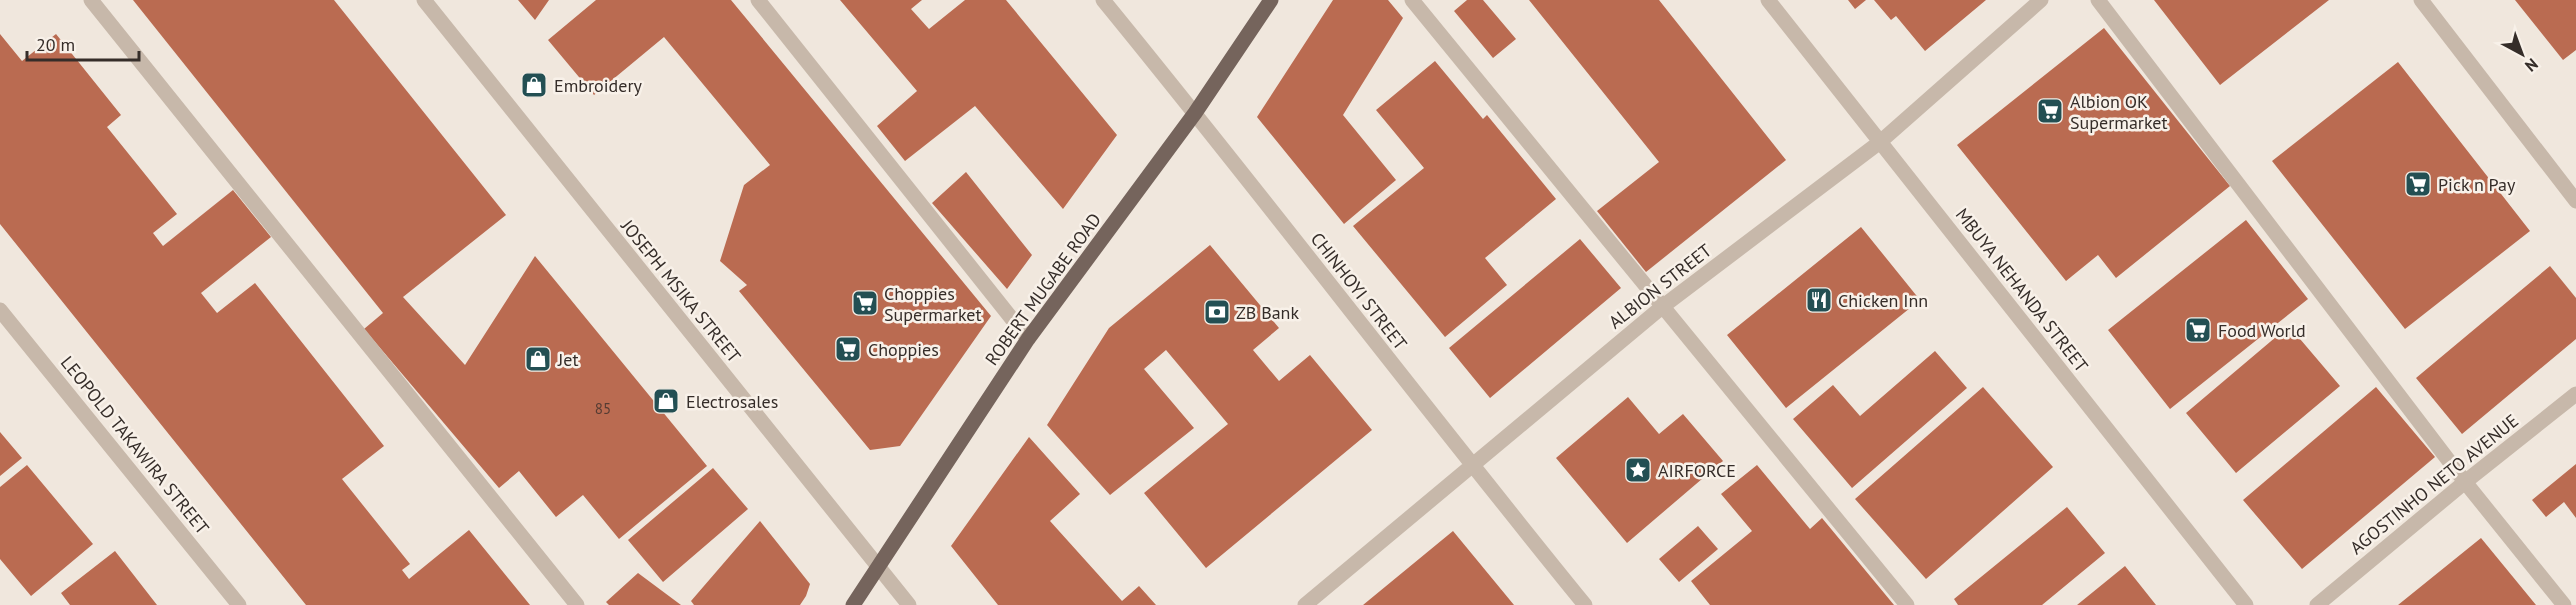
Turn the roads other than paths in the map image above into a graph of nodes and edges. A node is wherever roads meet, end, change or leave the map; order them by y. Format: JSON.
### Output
{"nodes":[{"id":1,"x":91,"y":0,"type":"edge"},
{"id":2,"x":424,"y":0,"type":"edge"},
{"id":3,"x":758,"y":0,"type":"edge"},
{"id":4,"x":1103,"y":0,"type":"edge"},
{"id":5,"x":1272,"y":0,"type":"edge"},
{"id":6,"x":1412,"y":0,"type":"edge"},
{"id":7,"x":1768,"y":0,"type":"edge"},
{"id":8,"x":2041,"y":0,"type":"edge"},
{"id":9,"x":2098,"y":0,"type":"edge"},
{"id":10,"x":2421,"y":0,"type":"edge"},
{"id":11,"x":1195,"y":113,"type":"junction"},
{"id":12,"x":1880,"y":142,"type":"junction"},
{"id":13,"x":2576,"y":201,"type":"edge"},
{"id":14,"x":1662,"y":307,"type":"junction"},
{"id":15,"x":0,"y":310,"type":"edge"},
{"id":16,"x":1028,"y":339,"type":"junction"},
{"id":17,"x":2576,"y":394,"type":"edge"},
{"id":18,"x":1472,"y":466,"type":"junction"},
{"id":19,"x":2465,"y":482,"type":"junction"},
{"id":20,"x":878,"y":568,"type":"junction"},
{"id":21,"x":239,"y":605,"type":"edge"},
{"id":22,"x":577,"y":605,"type":"edge"},
{"id":23,"x":853,"y":605,"type":"edge"},
{"id":24,"x":909,"y":605,"type":"edge"},
{"id":25,"x":1305,"y":605,"type":"edge"},
{"id":26,"x":1584,"y":605,"type":"edge"},
{"id":27,"x":1907,"y":605,"type":"edge"},
{"id":28,"x":2246,"y":605,"type":"edge"},
{"id":29,"x":2317,"y":605,"type":"edge"},
{"id":30,"x":2564,"y":605,"type":"edge"}],
"edges":[{"from":1,"to":22,"type":"street"},
{"from":2,"to":20,"type":"street","name":"JOSEPH MSIKA STREET"},
{"from":3,"to":16,"type":"street"},
{"from":4,"to":11,"type":"street","name":"CHINHOYI STREET"},
{"from":5,"to":11,"type":"main road","name":"ROBERT MUGABE ROAD"},
{"from":6,"to":14,"type":"street"},
{"from":7,"to":12,"type":"street","name":"MBUYA NEHANDA STREET"},
{"from":8,"to":12,"type":"street","name":"ALBION STREET"},
{"from":9,"to":19,"type":"street"},
{"from":10,"to":13,"type":"street"},
{"from":11,"to":16,"type":"main road","name":"ROBERT MUGABE ROAD"},
{"from":11,"to":18,"type":"street","name":"CHINHOYI STREET"},
{"from":12,"to":14,"type":"street","name":"ALBION STREET"},
{"from":12,"to":28,"type":"street","name":"MBUYA NEHANDA STREET"},
{"from":14,"to":18,"type":"street","name":"ALBION STREET"},
{"from":14,"to":27,"type":"street"},
{"from":15,"to":21,"type":"street","name":"LEOPOLD TAKAWIRA STREET"},
{"from":16,"to":20,"type":"main road","name":"ROBERT MUGABE ROAD"},
{"from":17,"to":19,"type":"street","name":"AGOSTINHO NETO AVENUE"},
{"from":18,"to":25,"type":"street","name":"ALBION STREET"},
{"from":18,"to":26,"type":"street","name":"CHINHOYI STREET"},
{"from":19,"to":29,"type":"street","name":"AGOSTINHO NETO AVENUE"},
{"from":19,"to":30,"type":"street"},
{"from":20,"to":23,"type":"main road","name":"ROBERT MUGABE ROAD"},
{"from":20,"to":24,"type":"street","name":"JOSEPH MSIKA STREET"}]}
